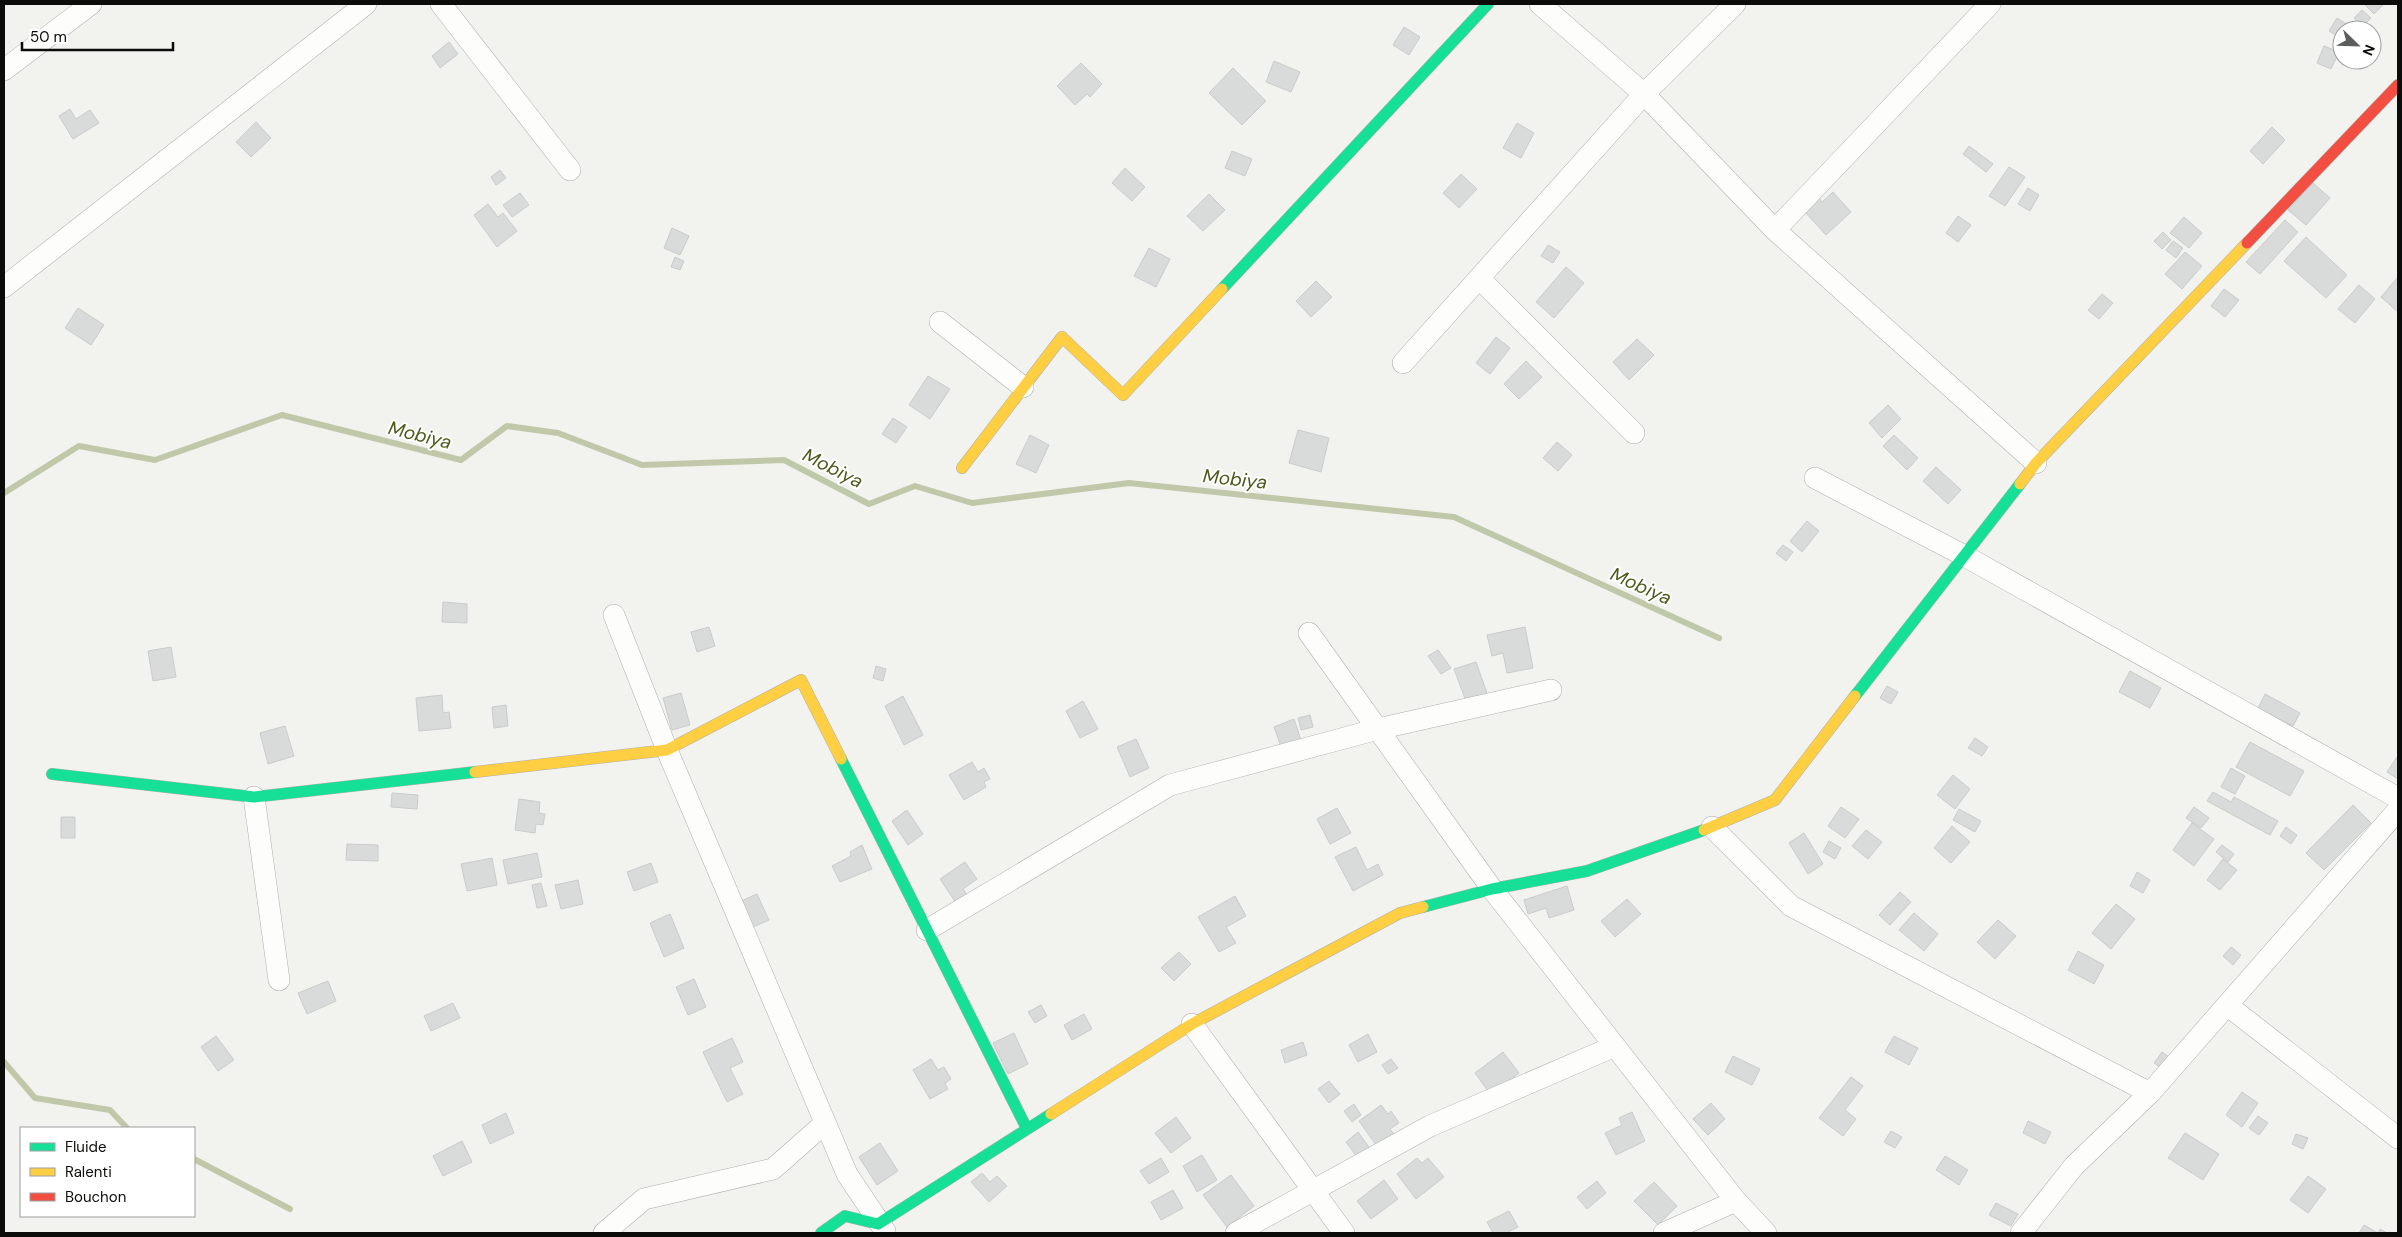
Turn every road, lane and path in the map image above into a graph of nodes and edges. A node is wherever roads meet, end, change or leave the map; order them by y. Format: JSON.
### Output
{"nodes":[{"id":1,"x":91,"y":4,"type":"edge"},
{"id":2,"x":366,"y":4,"type":"edge"},
{"id":3,"x":441,"y":4,"type":"edge"},
{"id":4,"x":1488,"y":4,"type":"edge"},
{"id":5,"x":1540,"y":4,"type":"edge"},
{"id":6,"x":1735,"y":4,"type":"edge"},
{"id":7,"x":1990,"y":4,"type":"edge"},
{"id":8,"x":4,"y":70,"type":"edge"},
{"id":9,"x":2398,"y":85,"type":"edge"},
{"id":10,"x":1644,"y":94,"type":"junction"},
{"id":11,"x":570,"y":170,"type":"dead end"},
{"id":12,"x":1775,"y":230,"type":"junction"},
{"id":13,"x":1479,"y":278,"type":"junction"},
{"id":14,"x":4,"y":287,"type":"edge"},
{"id":15,"x":940,"y":322,"type":"dead end"},
{"id":16,"x":1403,"y":363,"type":"dead end"},
{"id":17,"x":1023,"y":387,"type":"junction"},
{"id":18,"x":1634,"y":433,"type":"dead end"},
{"id":19,"x":2036,"y":463,"type":"junction"},
{"id":20,"x":962,"y":468,"type":"dead end"},
{"id":21,"x":1815,"y":478,"type":"dead end"},
{"id":22,"x":1964,"y":555,"type":"junction"},
{"id":23,"x":614,"y":615,"type":"dead end"},
{"id":24,"x":1309,"y":633,"type":"dead end"},
{"id":25,"x":1551,"y":690,"type":"dead end"},
{"id":26,"x":1378,"y":728,"type":"junction"},
{"id":27,"x":667,"y":750,"type":"junction"},
{"id":28,"x":52,"y":774,"type":"dead end"},
{"id":29,"x":254,"y":797,"type":"junction"},
{"id":30,"x":2398,"y":798,"type":"edge"},
{"id":31,"x":2398,"y":810,"type":"edge"},
{"id":32,"x":1712,"y":827,"type":"junction"},
{"id":33,"x":1492,"y":889,"type":"junction"},
{"id":34,"x":927,"y":930,"type":"junction"},
{"id":35,"x":279,"y":980,"type":"dead end"},
{"id":36,"x":2227,"y":1005,"type":"junction"},
{"id":37,"x":1192,"y":1024,"type":"junction"},
{"id":38,"x":1615,"y":1046,"type":"junction"},
{"id":39,"x":2150,"y":1093,"type":"junction"},
{"id":40,"x":825,"y":1123,"type":"junction"},
{"id":41,"x":1027,"y":1129,"type":"junction"},
{"id":42,"x":2398,"y":1138,"type":"edge"},
{"id":43,"x":1313,"y":1192,"type":"junction"},
{"id":44,"x":1736,"y":1201,"type":"junction"},
{"id":45,"x":883,"y":1228,"type":"edge"},
{"id":46,"x":604,"y":1233,"type":"edge"},
{"id":47,"x":820,"y":1233,"type":"edge"},
{"id":48,"x":1236,"y":1233,"type":"edge"},
{"id":49,"x":1344,"y":1233,"type":"edge"},
{"id":50,"x":1664,"y":1233,"type":"edge"},
{"id":51,"x":1766,"y":1233,"type":"edge"},
{"id":52,"x":2021,"y":1233,"type":"edge"}],
"edges":[{"from":1,"to":8,"type":"street"},
{"from":2,"to":14,"type":"street"},
{"from":3,"to":11,"type":"street"},
{"from":4,"to":17,"type":"street"},
{"from":5,"to":10,"type":"street"},
{"from":6,"to":10,"type":"street"},
{"from":7,"to":12,"type":"street"},
{"from":9,"to":19,"type":"street"},
{"from":10,"to":12,"type":"street"},
{"from":10,"to":13,"type":"street"},
{"from":12,"to":19,"type":"street"},
{"from":13,"to":16,"type":"street"},
{"from":13,"to":18,"type":"street"},
{"from":15,"to":17,"type":"street"},
{"from":17,"to":20,"type":"street"},
{"from":19,"to":22,"type":"street"},
{"from":21,"to":22,"type":"street"},
{"from":22,"to":30,"type":"street"},
{"from":22,"to":32,"type":"street"},
{"from":23,"to":27,"type":"street"},
{"from":24,"to":26,"type":"street"},
{"from":25,"to":26,"type":"street"},
{"from":26,"to":33,"type":"street"},
{"from":26,"to":34,"type":"street"},
{"from":27,"to":29,"type":"street"},
{"from":27,"to":34,"type":"street"},
{"from":27,"to":40,"type":"street"},
{"from":28,"to":29,"type":"street"},
{"from":29,"to":35,"type":"street"},
{"from":31,"to":36,"type":"street"},
{"from":32,"to":33,"type":"street"},
{"from":32,"to":39,"type":"street"},
{"from":33,"to":37,"type":"street"},
{"from":33,"to":38,"type":"street"},
{"from":34,"to":41,"type":"street"},
{"from":36,"to":39,"type":"street"},
{"from":36,"to":42,"type":"street"},
{"from":37,"to":41,"type":"street"},
{"from":37,"to":43,"type":"street"},
{"from":38,"to":43,"type":"street"},
{"from":38,"to":44,"type":"street"},
{"from":39,"to":52,"type":"street"},
{"from":40,"to":45,"type":"street"},
{"from":40,"to":46,"type":"street"},
{"from":41,"to":45,"type":"street"},
{"from":43,"to":48,"type":"street"},
{"from":43,"to":49,"type":"street"},
{"from":44,"to":50,"type":"street"},
{"from":44,"to":51,"type":"street"},
{"from":45,"to":47,"type":"street"}]}
